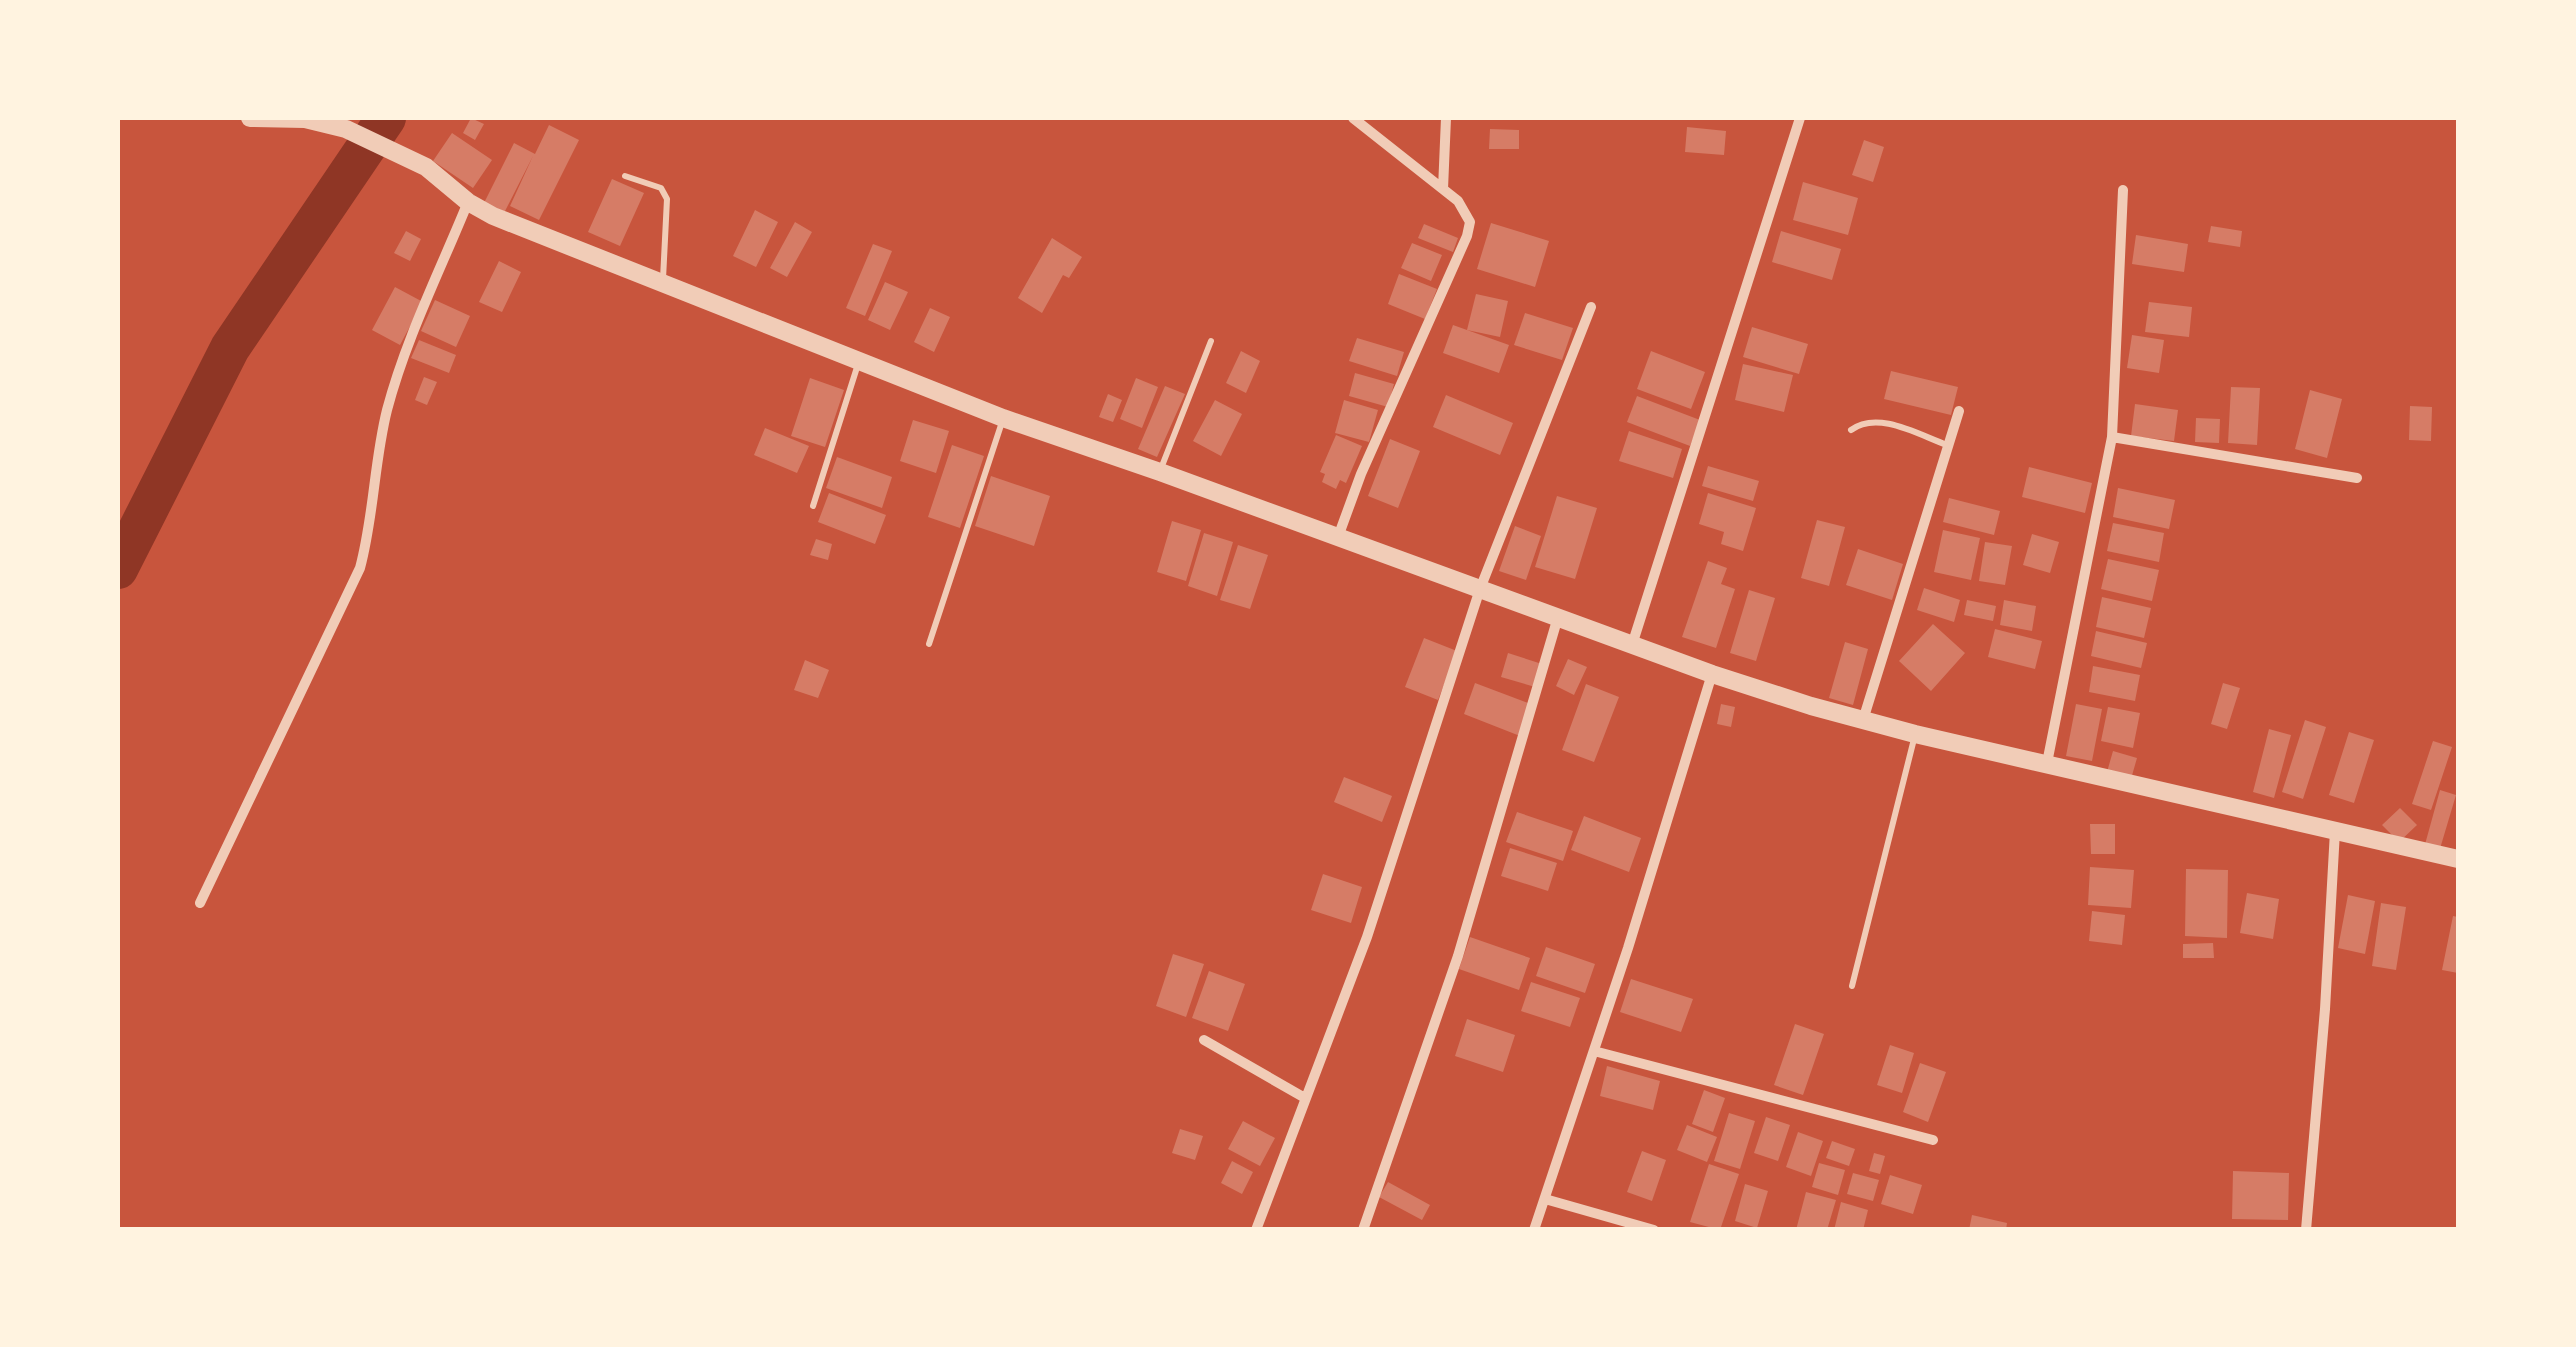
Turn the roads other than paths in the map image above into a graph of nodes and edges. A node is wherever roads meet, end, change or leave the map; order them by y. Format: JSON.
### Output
{"nodes":[{"id":1,"x":250,"y":118,"type":"edge"},
{"id":2,"x":1353,"y":118,"type":"edge"},
{"id":3,"x":1446,"y":118,"type":"edge"},
{"id":4,"x":1800,"y":118,"type":"edge"},
{"id":5,"x":625,"y":176,"type":"dead end"},
{"id":6,"x":1443,"y":189,"type":"junction"},
{"id":7,"x":2123,"y":190,"type":"dead end"},
{"id":8,"x":468,"y":202,"type":"junction"},
{"id":9,"x":663,"y":285,"type":"junction"},
{"id":10,"x":1590,"y":306,"type":"dead end"},
{"id":11,"x":1211,"y":341,"type":"dead end"},
{"id":12,"x":859,"y":360,"type":"junction"},
{"id":13,"x":1959,"y":412,"type":"dead end"},
{"id":14,"x":1003,"y":418,"type":"junction"},
{"id":15,"x":1851,"y":430,"type":"dead end"},
{"id":16,"x":2112,"y":437,"type":"junction"},
{"id":17,"x":1948,"y":446,"type":"junction"},
{"id":18,"x":1160,"y":472,"type":"junction"},
{"id":19,"x":2356,"y":478,"type":"dead end"},
{"id":20,"x":813,"y":506,"type":"dead end"},
{"id":21,"x":1338,"y":536,"type":"junction"},
{"id":22,"x":1480,"y":589,"type":"junction"},
{"id":23,"x":1558,"y":617,"type":"junction"},
{"id":24,"x":929,"y":644,"type":"dead end"},
{"id":25,"x":1632,"y":645,"type":"junction"},
{"id":26,"x":1712,"y":674,"type":"junction"},
{"id":27,"x":1863,"y":720,"type":"junction"},
{"id":28,"x":1915,"y":734,"type":"junction"},
{"id":29,"x":2046,"y":764,"type":"junction"},
{"id":30,"x":2334,"y":831,"type":"junction"},
{"id":31,"x":2458,"y":859,"type":"edge"},
{"id":32,"x":200,"y":903,"type":"dead end"},
{"id":33,"x":1852,"y":986,"type":"dead end"},
{"id":34,"x":1204,"y":1040,"type":"dead end"},
{"id":35,"x":1594,"y":1051,"type":"junction"},
{"id":36,"x":1305,"y":1098,"type":"junction"},
{"id":37,"x":1933,"y":1140,"type":"dead end"},
{"id":38,"x":1545,"y":1199,"type":"junction"},
{"id":39,"x":1256,"y":1230,"type":"edge"},
{"id":40,"x":1363,"y":1230,"type":"edge"},
{"id":41,"x":1534,"y":1230,"type":"edge"},
{"id":42,"x":1654,"y":1230,"type":"edge"},
{"id":43,"x":2306,"y":1230,"type":"edge"}],
"edges":[{"from":1,"to":8,"type":"street"},
{"from":2,"to":6,"type":"street"},
{"from":3,"to":6,"type":"street"},
{"from":4,"to":25,"type":"street"},
{"from":5,"to":9,"type":"lane"},
{"from":6,"to":21,"type":"street"},
{"from":7,"to":16,"type":"street"},
{"from":8,"to":9,"type":"street"},
{"from":8,"to":32,"type":"street"},
{"from":9,"to":12,"type":"street"},
{"from":10,"to":22,"type":"street"},
{"from":11,"to":18,"type":"lane"},
{"from":12,"to":14,"type":"street"},
{"from":12,"to":20,"type":"lane"},
{"from":13,"to":17,"type":"street"},
{"from":14,"to":18,"type":"street"},
{"from":14,"to":24,"type":"lane"},
{"from":15,"to":17,"type":"lane"},
{"from":16,"to":19,"type":"street"},
{"from":16,"to":29,"type":"street"},
{"from":17,"to":27,"type":"street"},
{"from":18,"to":21,"type":"street"},
{"from":21,"to":22,"type":"street"},
{"from":22,"to":23,"type":"street"},
{"from":22,"to":36,"type":"street"},
{"from":23,"to":25,"type":"street"},
{"from":23,"to":40,"type":"street"},
{"from":25,"to":26,"type":"street"},
{"from":26,"to":27,"type":"street"},
{"from":26,"to":35,"type":"street"},
{"from":27,"to":28,"type":"street"},
{"from":28,"to":29,"type":"street"},
{"from":28,"to":33,"type":"lane"},
{"from":29,"to":30,"type":"street"},
{"from":30,"to":31,"type":"street"},
{"from":30,"to":43,"type":"street"},
{"from":34,"to":36,"type":"street"},
{"from":35,"to":37,"type":"street"},
{"from":35,"to":38,"type":"street"},
{"from":36,"to":39,"type":"street"},
{"from":38,"to":41,"type":"street"},
{"from":38,"to":42,"type":"street"}]}
